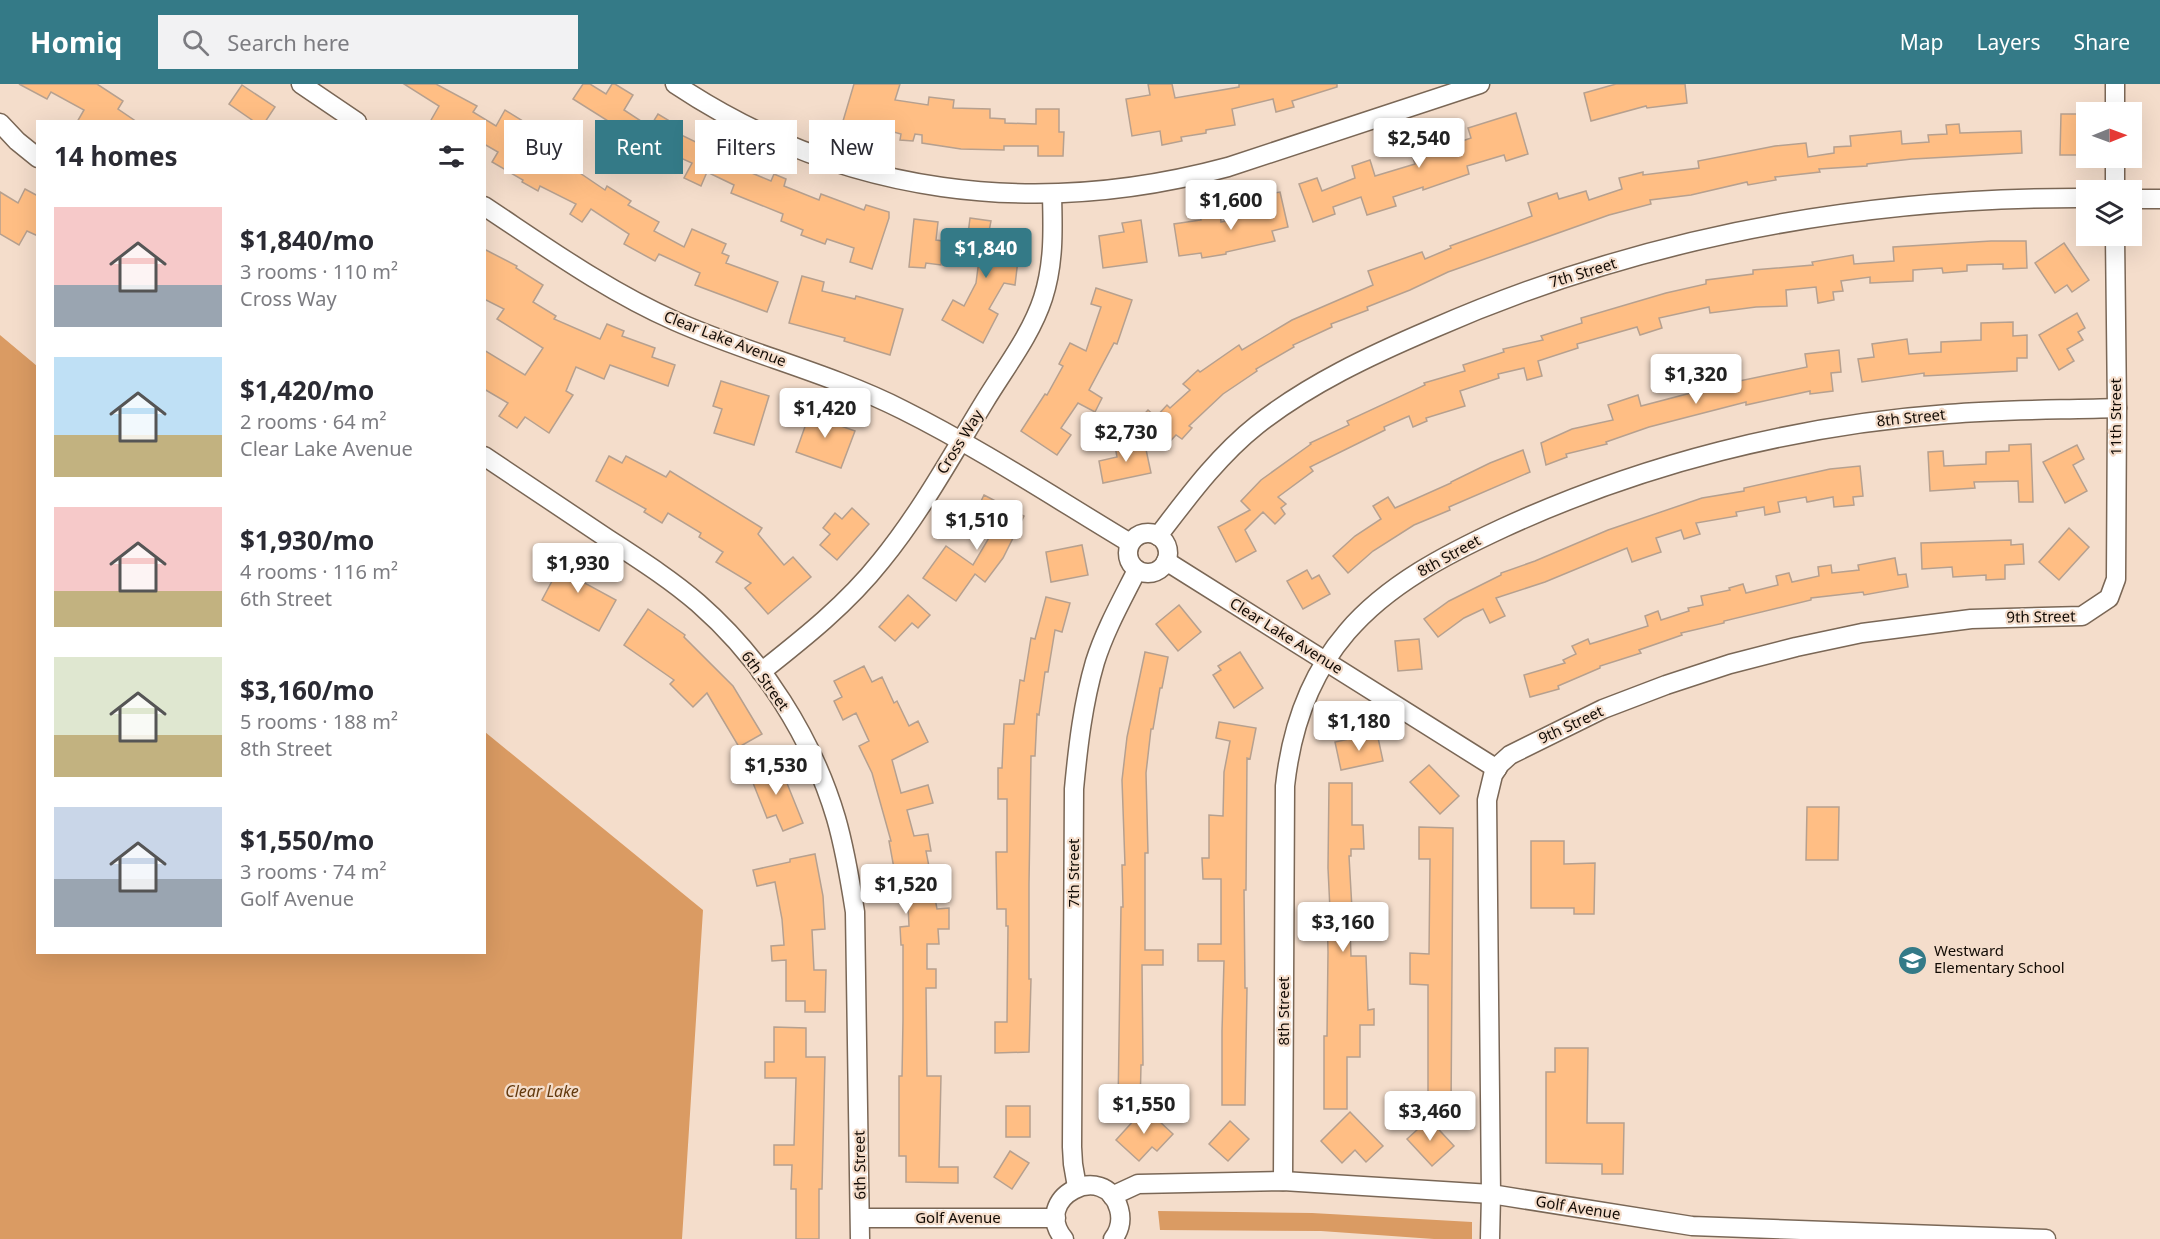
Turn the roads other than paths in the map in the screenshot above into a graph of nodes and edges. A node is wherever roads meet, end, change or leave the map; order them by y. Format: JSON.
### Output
{"nodes":[{"id":1,"x":301,"y":84,"type":"edge"},
{"id":2,"x":675,"y":84,"type":"edge"},
{"id":3,"x":1480,"y":84,"type":"edge"},
{"id":4,"x":2115,"y":84,"type":"edge"},
{"id":5,"x":2115,"y":102,"type":"edge"},
{"id":6,"x":354,"y":120,"type":"edge"},
{"id":7,"x":0,"y":123,"type":"edge"},
{"id":8,"x":36,"y":156,"type":"edge"},
{"id":9,"x":1052,"y":195,"type":"junction"},
{"id":10,"x":2076,"y":198,"type":"edge"},
{"id":11,"x":2142,"y":199,"type":"edge"},
{"id":12,"x":2160,"y":199,"type":"edge"},
{"id":13,"x":486,"y":207,"type":"edge"},
{"id":14,"x":2115,"y":246,"type":"edge"},
{"id":15,"x":2117,"y":408,"type":"junction"},
{"id":16,"x":960,"y":441,"type":"junction"},
{"id":17,"x":486,"y":457,"type":"edge"},
{"id":18,"x":1158,"y":536,"type":"junction"},
{"id":19,"x":1130,"y":543,"type":"junction"},
{"id":20,"x":1166,"y":561,"type":"junction"},
{"id":21,"x":1137,"y":570,"type":"junction"},
{"id":22,"x":2109,"y":598,"type":"joint"},
{"id":23,"x":1326,"y":662,"type":"junction"},
{"id":24,"x":761,"y":672,"type":"junction"},
{"id":25,"x":1497,"y":769,"type":"junction"},
{"id":26,"x":1283,"y":1181,"type":"junction"},
{"id":27,"x":1077,"y":1187,"type":"junction"},
{"id":28,"x":1491,"y":1194,"type":"junction"},
{"id":29,"x":1113,"y":1196,"type":"junction"},
{"id":30,"x":861,"y":1218,"type":"junction"},
{"id":31,"x":1056,"y":1218,"type":"junction"},
{"id":32,"x":1117,"y":1237,"type":"edge"},
{"id":33,"x":860,"y":1239,"type":"edge"},
{"id":34,"x":1064,"y":1239,"type":"edge"},
{"id":35,"x":1490,"y":1239,"type":"edge"},
{"id":36,"x":2046,"y":1239,"type":"edge"}],
"edges":[{"from":1,"to":6,"type":"street"},
{"from":2,"to":9,"type":"street"},
{"from":3,"to":9,"type":"street"},
{"from":4,"to":5,"type":"street"},
{"from":7,"to":8,"type":"street"},
{"from":9,"to":16,"type":"street","name":"Cross Way"},
{"from":10,"to":18,"type":"street","name":"7th Street"},
{"from":11,"to":12,"type":"street"},
{"from":13,"to":16,"type":"street","name":"Clear Lake Avenue"},
{"from":14,"to":15,"type":"street","name":"11th Street"},
{"from":15,"to":22,"type":"street","name":"11th Street"},
{"from":15,"to":23,"type":"street","name":"8th Street"},
{"from":16,"to":19,"type":"street","name":"Clear Lake Avenue"},
{"from":16,"to":24,"type":"street","name":"Cross Way"},
{"from":17,"to":24,"type":"street","name":"6th Street"},
{"from":18,"to":19,"type":"street"},
{"from":18,"to":20,"type":"street"},
{"from":19,"to":21,"type":"street"},
{"from":20,"to":21,"type":"street"},
{"from":20,"to":23,"type":"street","name":"Clear Lake Avenue"},
{"from":21,"to":27,"type":"street","name":"7th Street"},
{"from":22,"to":25,"type":"street","name":"9th Street"},
{"from":23,"to":25,"type":"street","name":"Clear Lake Avenue"},
{"from":23,"to":26,"type":"street","name":"8th Street"},
{"from":24,"to":30,"type":"street","name":"6th Street"},
{"from":25,"to":28,"type":"street"},
{"from":26,"to":28,"type":"street","name":"Golf Avenue"},
{"from":26,"to":29,"type":"street","name":"Golf Avenue"},
{"from":27,"to":29,"type":"street"},
{"from":27,"to":31,"type":"street"},
{"from":28,"to":35,"type":"street"},
{"from":28,"to":36,"type":"street","name":"Golf Avenue"},
{"from":29,"to":32,"type":"street"},
{"from":30,"to":31,"type":"street","name":"Golf Avenue"},
{"from":30,"to":33,"type":"street","name":"6th Street"},
{"from":31,"to":34,"type":"street"}]}
